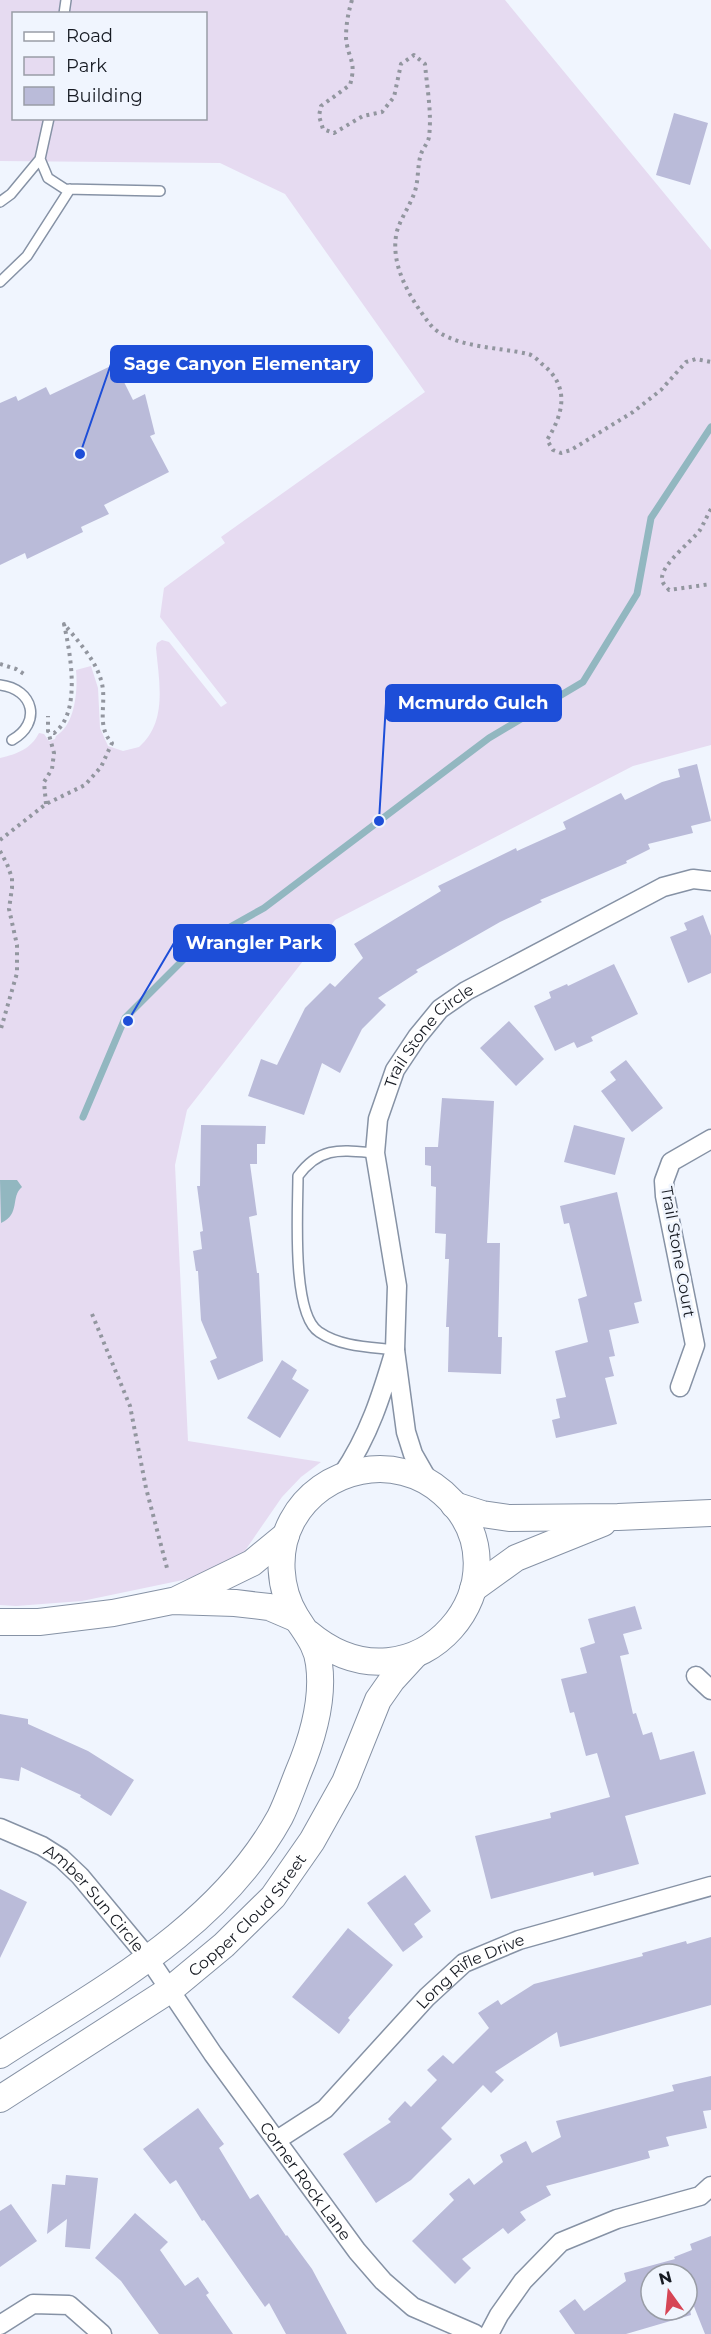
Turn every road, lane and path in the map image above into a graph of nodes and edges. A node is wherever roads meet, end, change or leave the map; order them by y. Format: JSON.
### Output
{"nodes":[{"id":1,"x":352,"y":0,"type":"edge"},
{"id":2,"x":49,"y":120,"type":"edge"},
{"id":3,"x":40,"y":159,"type":"junction"},
{"id":4,"x":70,"y":189,"type":"junction"},
{"id":5,"x":160,"y":190,"type":"dead end"},
{"id":6,"x":0,"y":202,"type":"edge"},
{"id":7,"x":0,"y":282,"type":"edge"},
{"id":8,"x":711,"y":362,"type":"edge"},
{"id":9,"x":711,"y":509,"type":"edge"},
{"id":10,"x":711,"y":584,"type":"edge"},
{"id":11,"x":0,"y":685,"type":"edge"},
{"id":12,"x":12,"y":740,"type":"dead end"},
{"id":13,"x":46,"y":804,"type":"junction"},
{"id":14,"x":0,"y":840,"type":"edge"},
{"id":15,"x":0,"y":851,"type":"edge"},
{"id":16,"x":711,"y":881,"type":"edge"},
{"id":17,"x":0,"y":1032,"type":"edge"},
{"id":18,"x":711,"y":1140,"type":"edge"},
{"id":19,"x":375,"y":1154,"type":"junction"},
{"id":20,"x":92,"y":1314,"type":"dead end"},
{"id":21,"x":395,"y":1350,"type":"junction"},
{"id":22,"x":680,"y":1387,"type":"dead end"},
{"id":23,"x":342,"y":1475,"type":"junction"},
{"id":24,"x":429,"y":1482,"type":"junction"},
{"id":25,"x":454,"y":1504,"type":"junction"},
{"id":26,"x":711,"y":1513,"type":"edge"},
{"id":27,"x":618,"y":1517,"type":"junction"},
{"id":28,"x":286,"y":1535,"type":"junction"},
{"id":29,"x":167,"y":1568,"type":"dead end"},
{"id":30,"x":473,"y":1588,"type":"junction"},
{"id":31,"x":172,"y":1601,"type":"junction"},
{"id":32,"x":0,"y":1622,"type":"edge"},
{"id":33,"x":302,"y":1626,"type":"junction"},
{"id":34,"x":414,"y":1656,"type":"junction"},
{"id":35,"x":696,"y":1676,"type":"dead end"},
{"id":36,"x":711,"y":1690,"type":"edge"},
{"id":37,"x":0,"y":1828,"type":"edge"},
{"id":38,"x":711,"y":1886,"type":"edge"},
{"id":39,"x":149,"y":1959,"type":"junction"},
{"id":40,"x":171,"y":1989,"type":"junction"},
{"id":41,"x":0,"y":2055,"type":"edge"},
{"id":42,"x":0,"y":2099,"type":"edge"},
{"id":43,"x":277,"y":2140,"type":"junction"},
{"id":44,"x":711,"y":2186,"type":"edge"},
{"id":45,"x":0,"y":2325,"type":"edge"},
{"id":46,"x":102,"y":2334,"type":"edge"},
{"id":47,"x":475,"y":2334,"type":"edge"},
{"id":48,"x":489,"y":2334,"type":"edge"}],
"edges":[{"from":1,"to":8,"type":"path"},
{"from":2,"to":3,"type":"lane"},
{"from":3,"to":4,"type":"lane"},
{"from":3,"to":6,"type":"lane"},
{"from":4,"to":5,"type":"lane"},
{"from":4,"to":7,"type":"lane"},
{"from":9,"to":10,"type":"path"},
{"from":11,"to":12,"type":"lane"},
{"from":13,"to":13,"type":"path"},
{"from":13,"to":14,"type":"path"},
{"from":15,"to":17,"type":"path"},
{"from":16,"to":19,"type":"street","name":"Trail Stone Circle"},
{"from":18,"to":22,"type":"street","name":"Trail Stone Court"},
{"from":19,"to":21,"type":"street","name":"Trail Stone Circle"},
{"from":19,"to":21,"type":"lane"},
{"from":20,"to":29,"type":"path"},
{"from":21,"to":23,"type":"street","name":"Trail Stone Circle"},
{"from":21,"to":24,"type":"street","name":"Trail Stone Circle"},
{"from":23,"to":24,"type":"street"},
{"from":23,"to":28,"type":"street"},
{"from":24,"to":25,"type":"street"},
{"from":25,"to":27,"type":"street"},
{"from":25,"to":30,"type":"street"},
{"from":26,"to":27,"type":"street"},
{"from":27,"to":30,"type":"street"},
{"from":28,"to":31,"type":"street"},
{"from":28,"to":33,"type":"street"},
{"from":30,"to":34,"type":"street"},
{"from":31,"to":32,"type":"street"},
{"from":31,"to":33,"type":"street"},
{"from":33,"to":34,"type":"street"},
{"from":33,"to":39,"type":"street","name":"Copper Cloud Street"},
{"from":34,"to":40,"type":"street","name":"Copper Cloud Street"},
{"from":35,"to":36,"type":"street"},
{"from":37,"to":39,"type":"street","name":"Amber Sun Circle"},
{"from":38,"to":43,"type":"street","name":"Long Rifle Drive"},
{"from":39,"to":40,"type":"street","name":"Amber Sun Circle"},
{"from":39,"to":41,"type":"street","name":"Copper Cloud Street"},
{"from":40,"to":42,"type":"street","name":"Copper Cloud Street"},
{"from":40,"to":43,"type":"street","name":"Corner Rock Lane"},
{"from":43,"to":47,"type":"street","name":"Corner Rock Lane"},
{"from":44,"to":48,"type":"street"},
{"from":45,"to":46,"type":"street"}]}
